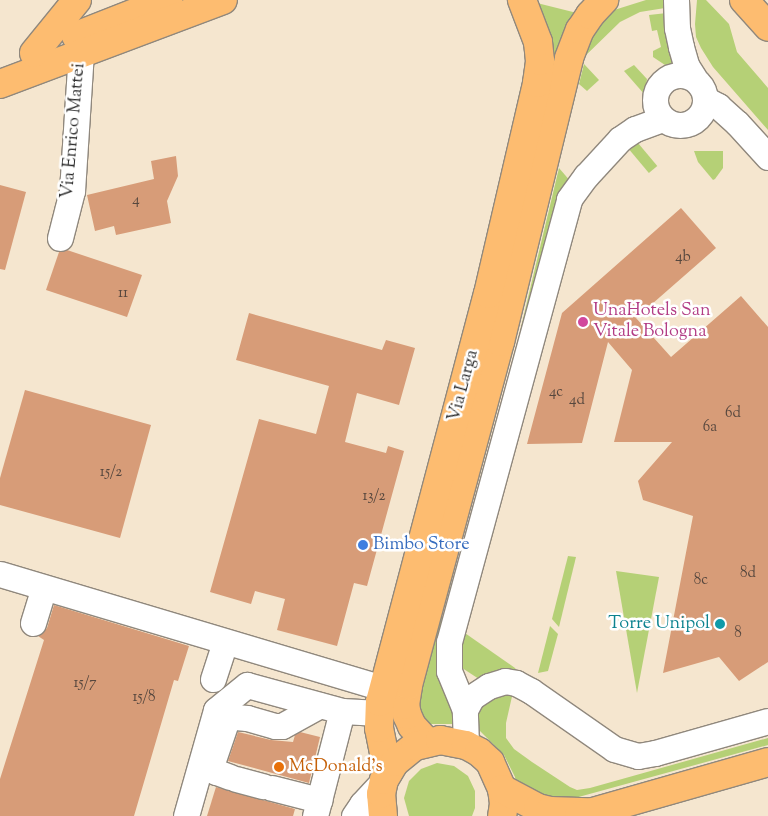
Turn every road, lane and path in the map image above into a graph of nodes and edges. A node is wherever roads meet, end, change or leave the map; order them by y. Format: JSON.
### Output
{"nodes":[{"id":1,"x":77,"y":0,"type":"edge"},
{"id":2,"x":168,"y":0,"type":"edge"},
{"id":3,"x":223,"y":0,"type":"edge"},
{"id":4,"x":522,"y":0,"type":"edge"},
{"id":5,"x":604,"y":0,"type":"edge"},
{"id":6,"x":676,"y":0,"type":"edge"},
{"id":7,"x":34,"y":53,"type":"junction"},
{"id":8,"x":81,"y":53,"type":"junction"},
{"id":9,"x":0,"y":67,"type":"edge"},
{"id":10,"x":694,"y":78,"type":"junction"},
{"id":11,"x":0,"y":84,"type":"edge"},
{"id":12,"x":705,"y":99,"type":"junction"},
{"id":13,"x":662,"y":119,"type":"junction"},
{"id":14,"x":768,"y":157,"type":"edge"},
{"id":15,"x":60,"y":238,"type":"dead end"},
{"id":16,"x":0,"y":574,"type":"edge"},
{"id":17,"x":44,"y":588,"type":"junction"},
{"id":18,"x":32,"y":624,"type":"dead end"},
{"id":19,"x":225,"y":642,"type":"junction"},
{"id":20,"x":213,"y":679,"type":"dead end"},
{"id":21,"x":381,"y":701,"type":"junction"},
{"id":22,"x":331,"y":708,"type":"junction"},
{"id":23,"x":465,"y":710,"type":"junction"},
{"id":24,"x":768,"y":721,"type":"edge"},
{"id":25,"x":427,"y":742,"type":"junction"},
{"id":26,"x":466,"y":745,"type":"junction"},
{"id":27,"x":768,"y":762,"type":"edge"},
{"id":28,"x":386,"y":776,"type":"junction"},
{"id":29,"x":502,"y":788,"type":"junction"},
{"id":30,"x":317,"y":808,"type":"edge"},
{"id":31,"x":583,"y":814,"type":"edge"},
{"id":32,"x":186,"y":816,"type":"edge"},
{"id":33,"x":354,"y":816,"type":"edge"},
{"id":34,"x":383,"y":816,"type":"edge"},
{"id":35,"x":502,"y":816,"type":"edge"}],
"edges":[{"from":1,"to":7,"type":"main road"},
{"from":2,"to":7,"type":"main road","name":"Via Enrico Mattei"},
{"from":3,"to":8,"type":"main road","name":"Via Enrico Mattei"},
{"from":4,"to":21,"type":"main road","name":"Via Larga"},
{"from":5,"to":25,"type":"main road","name":"Via Larga"},
{"from":6,"to":10,"type":"street"},
{"from":7,"to":9,"type":"main road","name":"Via Enrico Mattei"},
{"from":8,"to":11,"type":"main road","name":"Via Enrico Mattei"},
{"from":8,"to":15,"type":"street","name":"Via Enrico Mattei"},
{"from":10,"to":12,"type":"street"},
{"from":10,"to":13,"type":"street"},
{"from":12,"to":13,"type":"street"},
{"from":12,"to":14,"type":"street"},
{"from":13,"to":23,"type":"street"},
{"from":16,"to":17,"type":"street"},
{"from":17,"to":18,"type":"street"},
{"from":17,"to":19,"type":"street"},
{"from":19,"to":20,"type":"street"},
{"from":19,"to":21,"type":"street"},
{"from":21,"to":22,"type":"street"},
{"from":21,"to":28,"type":"main road","name":"Via Larga"},
{"from":22,"to":30,"type":"street"},
{"from":22,"to":30,"type":"street"},
{"from":22,"to":32,"type":"street"},
{"from":23,"to":24,"type":"street"},
{"from":23,"to":26,"type":"street"},
{"from":25,"to":26,"type":"main road"},
{"from":25,"to":28,"type":"main road"},
{"from":26,"to":29,"type":"main road"},
{"from":27,"to":31,"type":"main road"},
{"from":28,"to":33,"type":"street"},
{"from":28,"to":34,"type":"main road","name":"Via Larga"},
{"from":29,"to":31,"type":"main road"},
{"from":29,"to":35,"type":"main road"}]}
